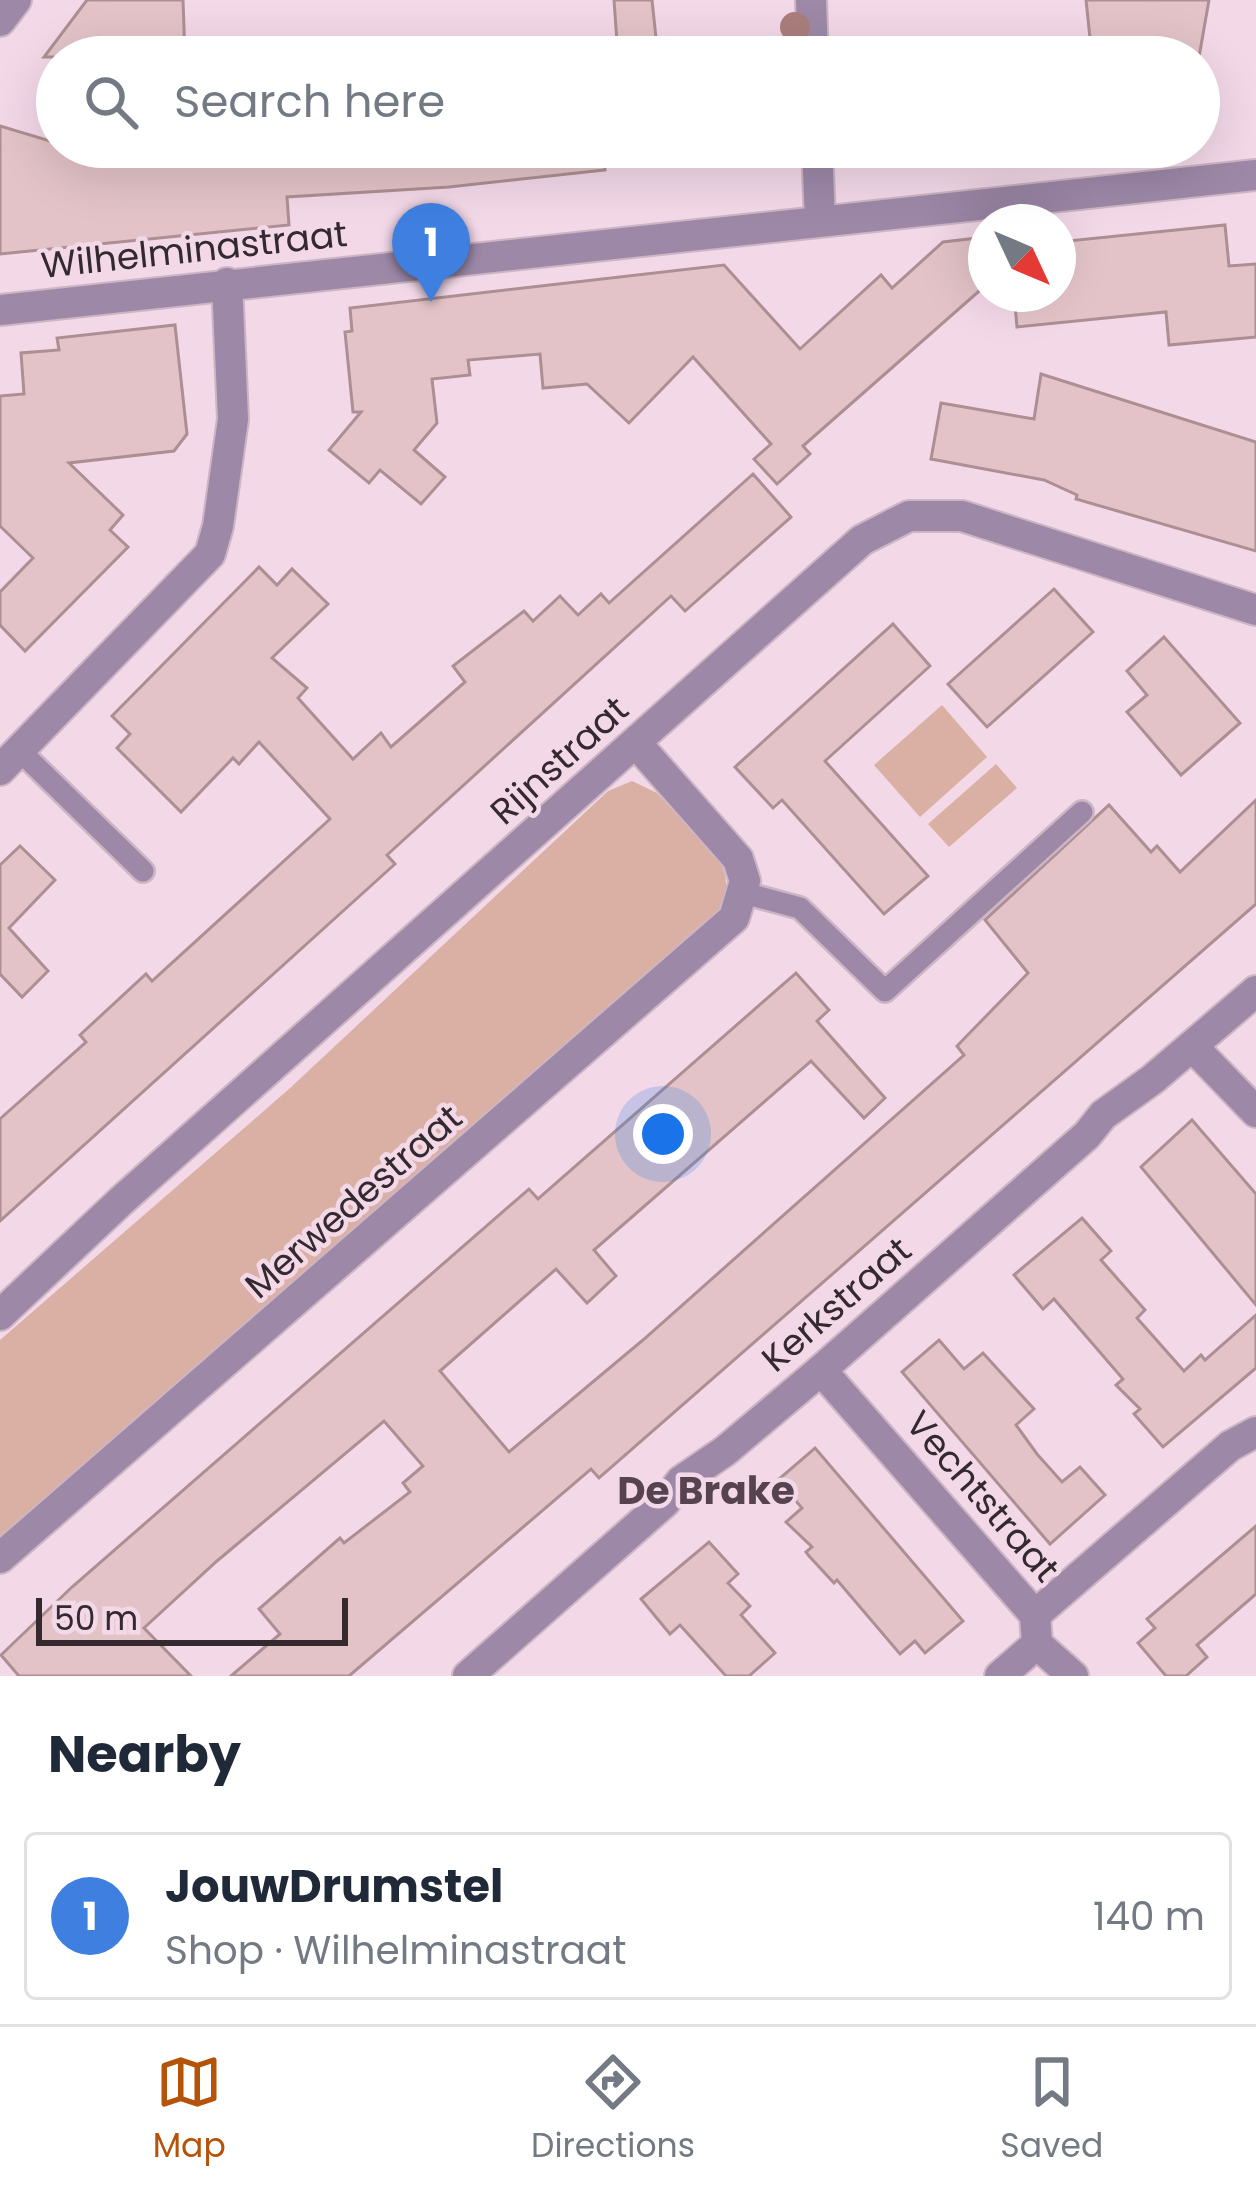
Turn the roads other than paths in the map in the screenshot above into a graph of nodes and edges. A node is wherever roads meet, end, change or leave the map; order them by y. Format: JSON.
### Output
{"nodes":[{"id":1,"x":16,"y":0,"type":"edge"},
{"id":2,"x":811,"y":0,"type":"edge"},
{"id":3,"x":0,"y":21,"type":"edge"},
{"id":4,"x":812,"y":36,"type":"edge"},
{"id":5,"x":818,"y":168,"type":"edge"},
{"id":6,"x":1256,"y":175,"type":"edge"},
{"id":7,"x":820,"y":220,"type":"junction"},
{"id":8,"x":227,"y":284,"type":"junction"},
{"id":9,"x":0,"y":310,"type":"edge"},
{"id":10,"x":1256,"y":610,"type":"edge"},
{"id":11,"x":636,"y":743,"type":"junction"},
{"id":12,"x":9,"y":760,"type":"edge"},
{"id":13,"x":1082,"y":812,"type":"dead end"},
{"id":14,"x":143,"y":871,"type":"dead end"},
{"id":15,"x":744,"y":893,"type":"junction"},
{"id":16,"x":1256,"y":991,"type":"edge"},
{"id":17,"x":1192,"y":1046,"type":"junction"},
{"id":18,"x":1256,"y":1112,"type":"edge"},
{"id":19,"x":0,"y":1316,"type":"edge"},
{"id":20,"x":821,"y":1370,"type":"junction"},
{"id":21,"x":1256,"y":1432,"type":"edge"},
{"id":22,"x":0,"y":1558,"type":"edge"},
{"id":23,"x":1036,"y":1629,"type":"junction"},
{"id":24,"x":468,"y":1676,"type":"edge"},
{"id":25,"x":1000,"y":1676,"type":"edge"},
{"id":26,"x":1073,"y":1676,"type":"edge"}],
"edges":[{"from":1,"to":3,"type":"street"},
{"from":2,"to":4,"type":"street"},
{"from":5,"to":7,"type":"street"},
{"from":6,"to":7,"type":"street","name":"Wilhelminastraat"},
{"from":7,"to":8,"type":"street","name":"Wilhelminastraat"},
{"from":8,"to":9,"type":"street","name":"Wilhelminastraat"},
{"from":8,"to":12,"type":"street"},
{"from":10,"to":11,"type":"street","name":"Rijnstraat"},
{"from":11,"to":15,"type":"street"},
{"from":11,"to":19,"type":"street","name":"Rijnstraat"},
{"from":12,"to":14,"type":"lane"},
{"from":13,"to":15,"type":"lane"},
{"from":15,"to":22,"type":"street","name":"Merwedestraat"},
{"from":16,"to":17,"type":"street","name":"Kerkstraat"},
{"from":17,"to":18,"type":"street"},
{"from":17,"to":20,"type":"street","name":"Kerkstraat"},
{"from":20,"to":23,"type":"street","name":"Vechtstraat"},
{"from":20,"to":24,"type":"street","name":"Kerkstraat"},
{"from":21,"to":23,"type":"street"},
{"from":23,"to":25,"type":"street"},
{"from":23,"to":26,"type":"street","name":"Vechtstraat"}]}
